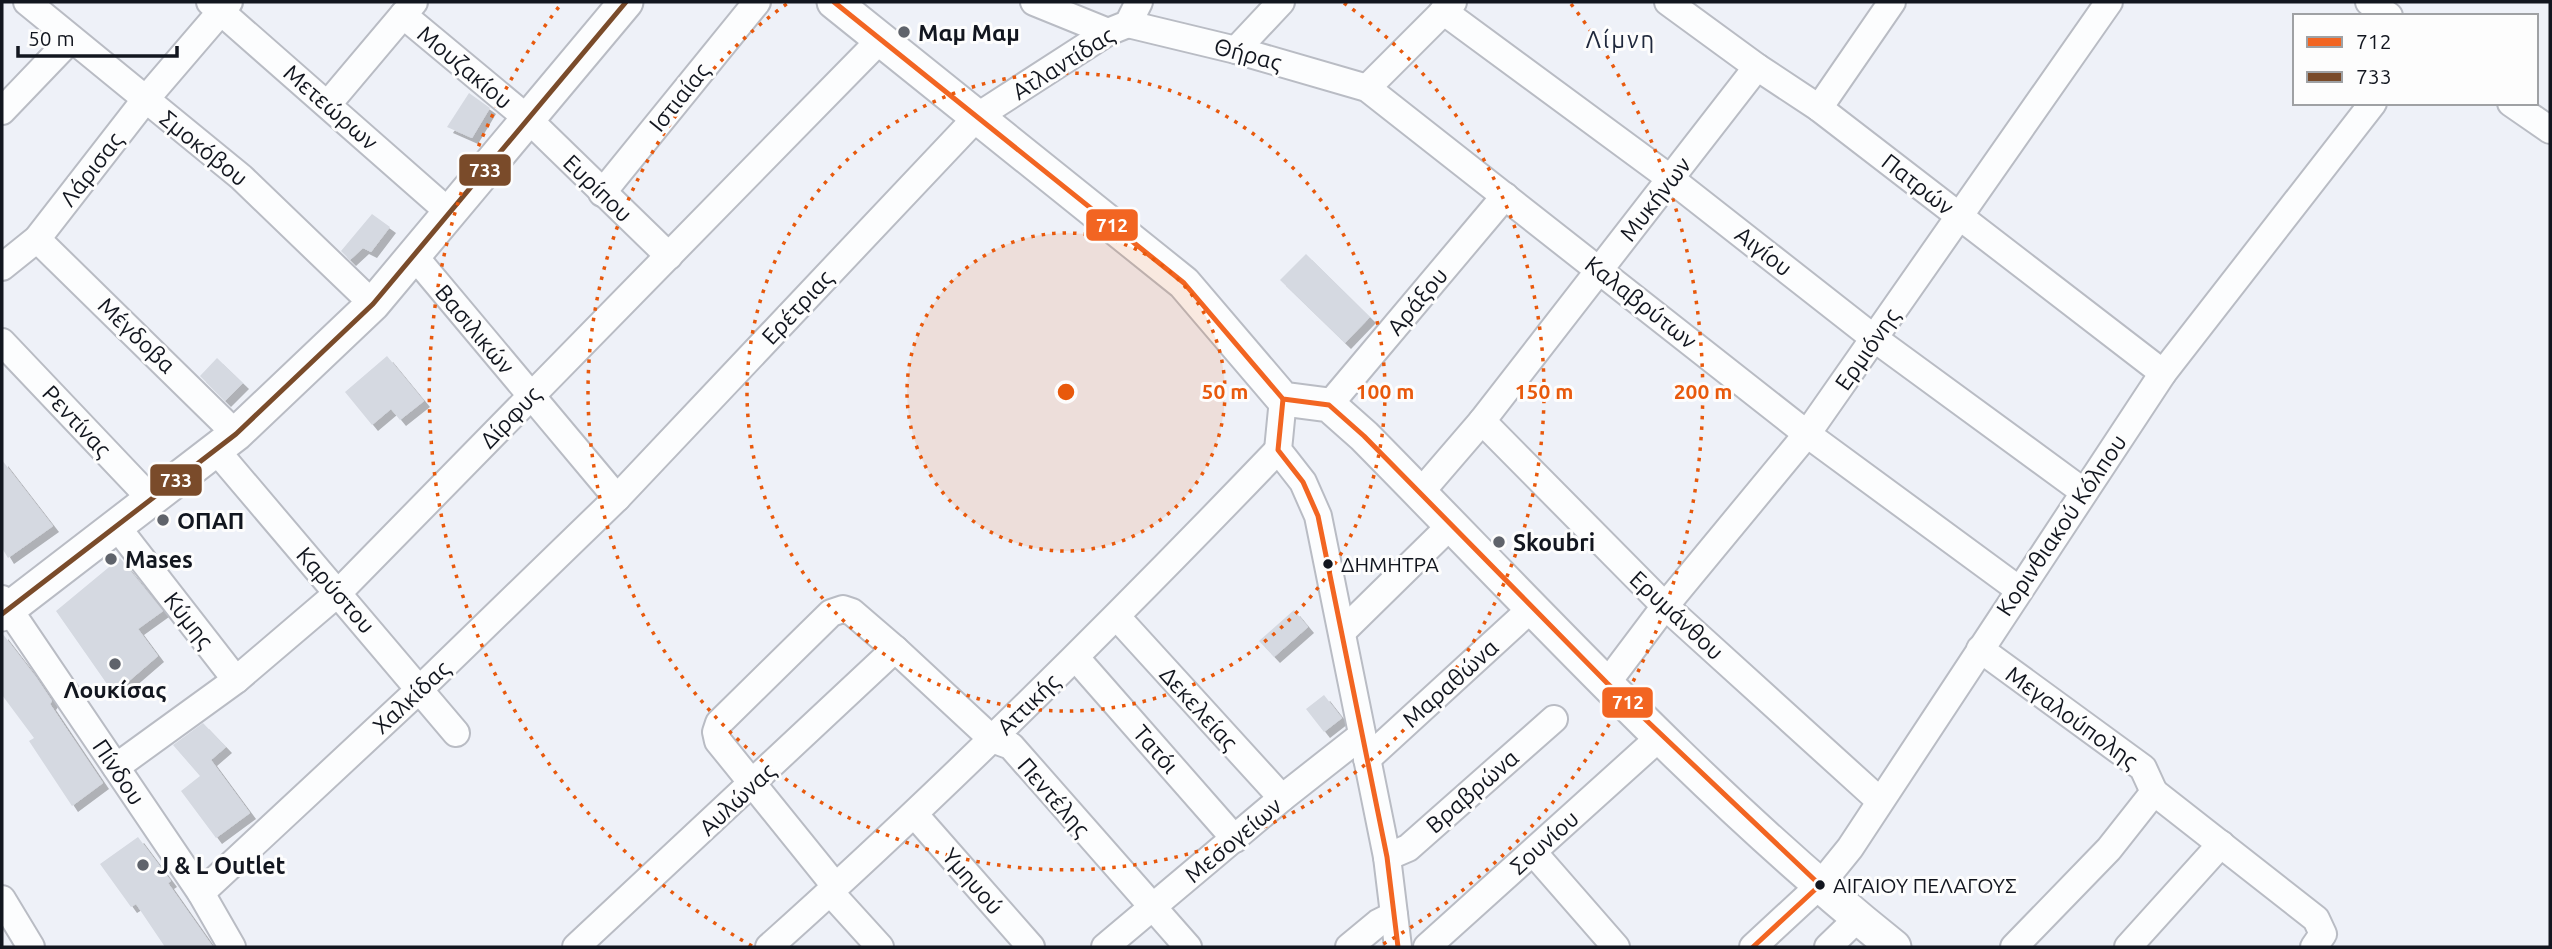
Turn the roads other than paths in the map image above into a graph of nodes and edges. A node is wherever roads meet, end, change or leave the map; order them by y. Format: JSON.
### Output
{"nodes":[{"id":1,"x":27,"y":2,"type":"edge"},
{"id":2,"x":626,"y":2,"type":"edge"},
{"id":3,"x":757,"y":2,"type":"edge"},
{"id":4,"x":835,"y":2,"type":"edge"},
{"id":5,"x":1034,"y":2,"type":"edge"},
{"id":6,"x":1280,"y":2,"type":"edge"},
{"id":7,"x":1668,"y":2,"type":"edge"},
{"id":8,"x":1892,"y":2,"type":"edge"},
{"id":9,"x":2109,"y":2,"type":"edge"},
{"id":10,"x":2369,"y":2,"type":"edge"},
{"id":11,"x":220,"y":5,"type":"edge"},
{"id":12,"x":1448,"y":6,"type":"edge"},
{"id":13,"x":409,"y":8,"type":"edge"},
{"id":14,"x":2386,"y":14,"type":"edge"},
{"id":15,"x":1125,"y":19,"type":"edge"},
{"id":16,"x":71,"y":39,"type":"junction"},
{"id":17,"x":881,"y":39,"type":"junction"},
{"id":18,"x":1236,"y":50,"type":"junction"},
{"id":19,"x":1757,"y":67,"type":"junction"},
{"id":20,"x":1367,"y":88,"type":"junction"},
{"id":21,"x":145,"y":100,"type":"junction"},
{"id":22,"x":328,"y":104,"type":"junction"},
{"id":23,"x":2371,"y":105,"type":"edge"},
{"id":24,"x":2514,"y":105,"type":"edge"},
{"id":25,"x":1819,"y":108,"type":"junction"},
{"id":26,"x":2,"y":111,"type":"edge"},
{"id":27,"x":978,"y":116,"type":"junction"},
{"id":28,"x":527,"y":120,"type":"junction"},
{"id":29,"x":2550,"y":130,"type":"edge"},
{"id":30,"x":1671,"y":179,"type":"junction"},
{"id":31,"x":602,"y":192,"type":"junction"},
{"id":32,"x":1505,"y":196,"type":"junction"},
{"id":33,"x":450,"y":213,"type":"junction"},
{"id":34,"x":1961,"y":217,"type":"junction"},
{"id":35,"x":37,"y":239,"type":"junction"},
{"id":36,"x":669,"y":256,"type":"junction"},
{"id":37,"x":415,"y":257,"type":"junction"},
{"id":38,"x":2,"y":267,"type":"edge"},
{"id":39,"x":1600,"y":271,"type":"junction"},
{"id":40,"x":373,"y":304,"type":"junction"},
{"id":41,"x":1875,"y":339,"type":"junction"},
{"id":42,"x":2,"y":342,"type":"edge"},
{"id":43,"x":2162,"y":373,"type":"junction"},
{"id":44,"x":531,"y":396,"type":"junction"},
{"id":45,"x":1283,"y":399,"type":"junction"},
{"id":46,"x":1329,"y":405,"type":"junction"},
{"id":47,"x":1482,"y":421,"type":"junction"},
{"id":48,"x":1807,"y":434,"type":"junction"},
{"id":49,"x":226,"y":441,"type":"junction"},
{"id":50,"x":1278,"y":450,"type":"junction"},
{"id":51,"x":2084,"y":492,"type":"junction"},
{"id":52,"x":1420,"y":493,"type":"junction"},
{"id":53,"x":617,"y":498,"type":"junction"},
{"id":54,"x":152,"y":500,"type":"junction"},
{"id":55,"x":1451,"y":525,"type":"junction"},
{"id":56,"x":117,"y":527,"type":"junction"},
{"id":57,"x":2018,"y":589,"type":"junction"},
{"id":58,"x":338,"y":593,"type":"junction"},
{"id":59,"x":4,"y":607,"type":"edge"},
{"id":60,"x":1533,"y":607,"type":"junction"},
{"id":61,"x":1665,"y":607,"type":"junction"},
{"id":62,"x":1117,"y":617,"type":"junction"},
{"id":63,"x":1343,"y":631,"type":"junction"},
{"id":64,"x":895,"y":649,"type":"junction"},
{"id":65,"x":1980,"y":649,"type":"junction"},
{"id":66,"x":1076,"y":658,"type":"junction"},
{"id":67,"x":236,"y":680,"type":"junction"},
{"id":68,"x":1607,"y":683,"type":"junction"},
{"id":69,"x":421,"y":688,"type":"junction"},
{"id":70,"x":1554,"y":719,"type":"dead end"},
{"id":71,"x":456,"y":733,"type":"dead end"},
{"id":72,"x":1661,"y":736,"type":"junction"},
{"id":73,"x":992,"y":739,"type":"junction"},
{"id":74,"x":1364,"y":747,"type":"junction"},
{"id":75,"x":116,"y":767,"type":"junction"},
{"id":76,"x":753,"y":785,"type":"junction"},
{"id":77,"x":2154,"y":792,"type":"junction"},
{"id":78,"x":1282,"y":798,"type":"junction"},
{"id":79,"x":1880,"y":801,"type":"junction"},
{"id":80,"x":915,"y":815,"type":"junction"},
{"id":81,"x":1235,"y":839,"type":"junction"},
{"id":82,"x":2221,"y":844,"type":"junction"},
{"id":83,"x":1532,"y":852,"type":"junction"},
{"id":84,"x":1387,"y":857,"type":"junction"},
{"id":85,"x":1819,"y":885,"type":"junction"},
{"id":86,"x":833,"y":889,"type":"junction"},
{"id":87,"x":201,"y":893,"type":"junction"},
{"id":88,"x":2,"y":899,"type":"edge"},
{"id":89,"x":1151,"y":907,"type":"junction"},
{"id":90,"x":1394,"y":915,"type":"junction"},
{"id":91,"x":1858,"y":918,"type":"junction"},
{"id":92,"x":2319,"y":941,"type":"edge"},
{"id":93,"x":20,"y":944,"type":"edge"},
{"id":94,"x":232,"y":947,"type":"edge"},
{"id":95,"x":578,"y":947,"type":"edge"},
{"id":96,"x":769,"y":947,"type":"edge"},
{"id":97,"x":880,"y":947,"type":"edge"},
{"id":98,"x":1031,"y":947,"type":"edge"},
{"id":99,"x":1105,"y":947,"type":"edge"},
{"id":100,"x":1188,"y":947,"type":"edge"},
{"id":101,"x":1349,"y":947,"type":"edge"},
{"id":102,"x":1398,"y":947,"type":"edge"},
{"id":103,"x":1427,"y":947,"type":"edge"},
{"id":104,"x":1616,"y":947,"type":"edge"},
{"id":105,"x":1753,"y":947,"type":"edge"},
{"id":106,"x":1828,"y":947,"type":"edge"},
{"id":107,"x":1894,"y":947,"type":"edge"},
{"id":108,"x":2014,"y":947,"type":"edge"},
{"id":109,"x":2129,"y":947,"type":"edge"}],
"edges":[{"from":1,"to":16,"type":"street","name":"Σμοκόβου"},
{"from":2,"to":28,"type":"main road"},
{"from":3,"to":31,"type":"street","name":"Ιστιαίας"},
{"from":4,"to":17,"type":"main road"},
{"from":5,"to":15,"type":"street","name":"Θήρας"},
{"from":6,"to":18,"type":"street"},
{"from":7,"to":19,"type":"street","name":"Πατρών"},
{"from":8,"to":25,"type":"street"},
{"from":9,"to":34,"type":"street","name":"Ερμιόνης"},
{"from":10,"to":14,"type":"street"},
{"from":11,"to":21,"type":"street","name":"Λάρισας"},
{"from":11,"to":22,"type":"street","name":"Μετεώρων"},
{"from":12,"to":20,"type":"street"},
{"from":12,"to":30,"type":"street","name":"Αιγίου"},
{"from":13,"to":22,"type":"street"},
{"from":13,"to":28,"type":"street","name":"Μουζακίου"},
{"from":15,"to":18,"type":"street","name":"Θήρας"},
{"from":15,"to":27,"type":"street","name":"Ατλαντίδας"},
{"from":16,"to":21,"type":"street","name":"Σμοκόβου"},
{"from":16,"to":26,"type":"street"},
{"from":17,"to":27,"type":"main road"},
{"from":17,"to":36,"type":"street","name":"Δίρφυς"},
{"from":18,"to":20,"type":"street","name":"Θήρας"},
{"from":19,"to":25,"type":"street","name":"Πατρών"},
{"from":19,"to":30,"type":"street","name":"Μυκήνων"},
{"from":20,"to":32,"type":"street","name":"Καλαβρύτων"},
{"from":21,"to":35,"type":"street","name":"Λάρισας"},
{"from":21,"to":40,"type":"street","name":"Σμοκόβου"},
{"from":22,"to":33,"type":"street","name":"Μετεώρων"},
{"from":23,"to":43,"type":"street","name":"Κορινθιακού Κόλπου"},
{"from":24,"to":29,"type":"street"},
{"from":25,"to":34,"type":"street","name":"Πατρών"},
{"from":27,"to":45,"type":"main road"},
{"from":27,"to":53,"type":"street","name":"Ερέτριας"},
{"from":28,"to":31,"type":"street","name":"Ευρίπου"},
{"from":28,"to":33,"type":"main road"},
{"from":30,"to":39,"type":"street","name":"Μυκήνων"},
{"from":30,"to":41,"type":"street","name":"Αιγίου"},
{"from":31,"to":36,"type":"street","name":"Ευρίπου"},
{"from":32,"to":39,"type":"street","name":"Καλαβρύτων"},
{"from":32,"to":46,"type":"street","name":"Αράξου"},
{"from":33,"to":37,"type":"main road"},
{"from":34,"to":41,"type":"street","name":"Ερμιόνης"},
{"from":34,"to":43,"type":"street","name":"Πατρών"},
{"from":35,"to":38,"type":"street","name":"Λάρισας"},
{"from":35,"to":49,"type":"street","name":"Μέγδοβα"},
{"from":36,"to":44,"type":"street","name":"Δίρφυς"},
{"from":37,"to":40,"type":"main road"},
{"from":37,"to":44,"type":"street","name":"Βασιλικών"},
{"from":39,"to":47,"type":"street","name":"Μυκήνων"},
{"from":39,"to":48,"type":"street","name":"Καλαβρύτων"},
{"from":40,"to":49,"type":"main road"},
{"from":41,"to":48,"type":"street","name":"Ερμιόνης"},
{"from":41,"to":51,"type":"street","name":"Αιγίου"},
{"from":42,"to":54,"type":"street","name":"Ρεντίνας"},
{"from":43,"to":51,"type":"street","name":"Κορινθιακού Κόλπου"},
{"from":44,"to":53,"type":"street","name":"Βασιλικών"},
{"from":44,"to":58,"type":"street","name":"Δίρφυς"},
{"from":45,"to":46,"type":"main road"},
{"from":45,"to":50,"type":"street"},
{"from":46,"to":52,"type":"main road"},
{"from":47,"to":52,"type":"street","name":"Μυκήνων"},
{"from":47,"to":61,"type":"street","name":"Ερυμάνθου"},
{"from":48,"to":57,"type":"street","name":"Καλαβρύτων"},
{"from":48,"to":61,"type":"street","name":"Ερμιόνης"},
{"from":49,"to":54,"type":"main road"},
{"from":49,"to":58,"type":"street","name":"Καρύστου"},
{"from":50,"to":62,"type":"street","name":"Αττικής"},
{"from":50,"to":63,"type":"street"},
{"from":51,"to":57,"type":"street","name":"Κορινθιακού Κόλπου"},
{"from":52,"to":55,"type":"main road"},
{"from":53,"to":69,"type":"street","name":"Χαλκίδας"},
{"from":54,"to":56,"type":"main road"},
{"from":55,"to":60,"type":"main road"},
{"from":55,"to":63,"type":"street"},
{"from":56,"to":59,"type":"main road"},
{"from":56,"to":67,"type":"street","name":"Κύμης"},
{"from":57,"to":65,"type":"street","name":"Κορινθιακού Κόλπου"},
{"from":58,"to":67,"type":"street","name":"Δίρφυς"},
{"from":58,"to":69,"type":"street","name":"Καρύστου"},
{"from":59,"to":75,"type":"street","name":"Πίνδου"},
{"from":60,"to":68,"type":"main road"},
{"from":60,"to":74,"type":"street","name":"Μαραθώνα"},
{"from":61,"to":68,"type":"street","name":"Ερμιόνης"},
{"from":61,"to":79,"type":"street","name":"Ερυμάνθου"},
{"from":62,"to":66,"type":"street","name":"Αττικής"},
{"from":62,"to":78,"type":"street","name":"Δεκελείας"},
{"from":63,"to":74,"type":"street"},
{"from":64,"to":73,"type":"street","name":"Πεντέλης"},
{"from":64,"to":76,"type":"street","name":"Αυλώνας"},
{"from":64,"to":76,"type":"street","name":"Πεντέλης"},
{"from":65,"to":77,"type":"street","name":"Μεγαλούπολης"},
{"from":65,"to":79,"type":"street","name":"Κορινθιακού Κόλπου"},
{"from":66,"to":73,"type":"street","name":"Αττικής"},
{"from":66,"to":81,"type":"street","name":"Τατόι"},
{"from":67,"to":75,"type":"street","name":"Δίρφυς"},
{"from":68,"to":72,"type":"main road"},
{"from":69,"to":71,"type":"street","name":"Καρύστου"},
{"from":69,"to":87,"type":"street","name":"Χαλκίδας"},
{"from":70,"to":84,"type":"street","name":"Βραβρώνα"},
{"from":72,"to":83,"type":"street","name":"Σουνίου"},
{"from":72,"to":85,"type":"main road"},
{"from":73,"to":80,"type":"street","name":"Αττικής"},
{"from":73,"to":89,"type":"street","name":"Πεντέλης"},
{"from":74,"to":78,"type":"street","name":"Μεσογείων"},
{"from":74,"to":84,"type":"street"},
{"from":75,"to":87,"type":"street","name":"Πίνδου"},
{"from":76,"to":86,"type":"street"},
{"from":76,"to":95,"type":"street","name":"Αυλώνας"},
{"from":77,"to":82,"type":"street"},
{"from":77,"to":108,"type":"street","name":"Μεγαλούπολης"},
{"from":78,"to":81,"type":"street","name":"Μεσογείων"},
{"from":79,"to":85,"type":"street","name":"Κορινθιακού Κόλπου"},
{"from":80,"to":86,"type":"street","name":"Αττικής"},
{"from":80,"to":98,"type":"street","name":"Υμηυού"},
{"from":81,"to":89,"type":"street","name":"Μεσογείων"},
{"from":82,"to":92,"type":"street"},
{"from":82,"to":109,"type":"street"},
{"from":83,"to":103,"type":"street","name":"Σουνίου"},
{"from":83,"to":104,"type":"street"},
{"from":84,"to":90,"type":"street"},
{"from":85,"to":91,"type":"main road"},
{"from":85,"to":105,"type":"street","name":"Κορινθιακού Κόλπου"},
{"from":86,"to":96,"type":"street","name":"Αττικής"},
{"from":86,"to":97,"type":"street"},
{"from":87,"to":94,"type":"street","name":"Πίνδου"},
{"from":88,"to":93,"type":"street"},
{"from":89,"to":99,"type":"street","name":"Μεσογείων"},
{"from":89,"to":100,"type":"street","name":"Πεντέλης"},
{"from":90,"to":101,"type":"street"},
{"from":90,"to":102,"type":"street"},
{"from":91,"to":106,"type":"street"},
{"from":91,"to":107,"type":"main road"}]}
